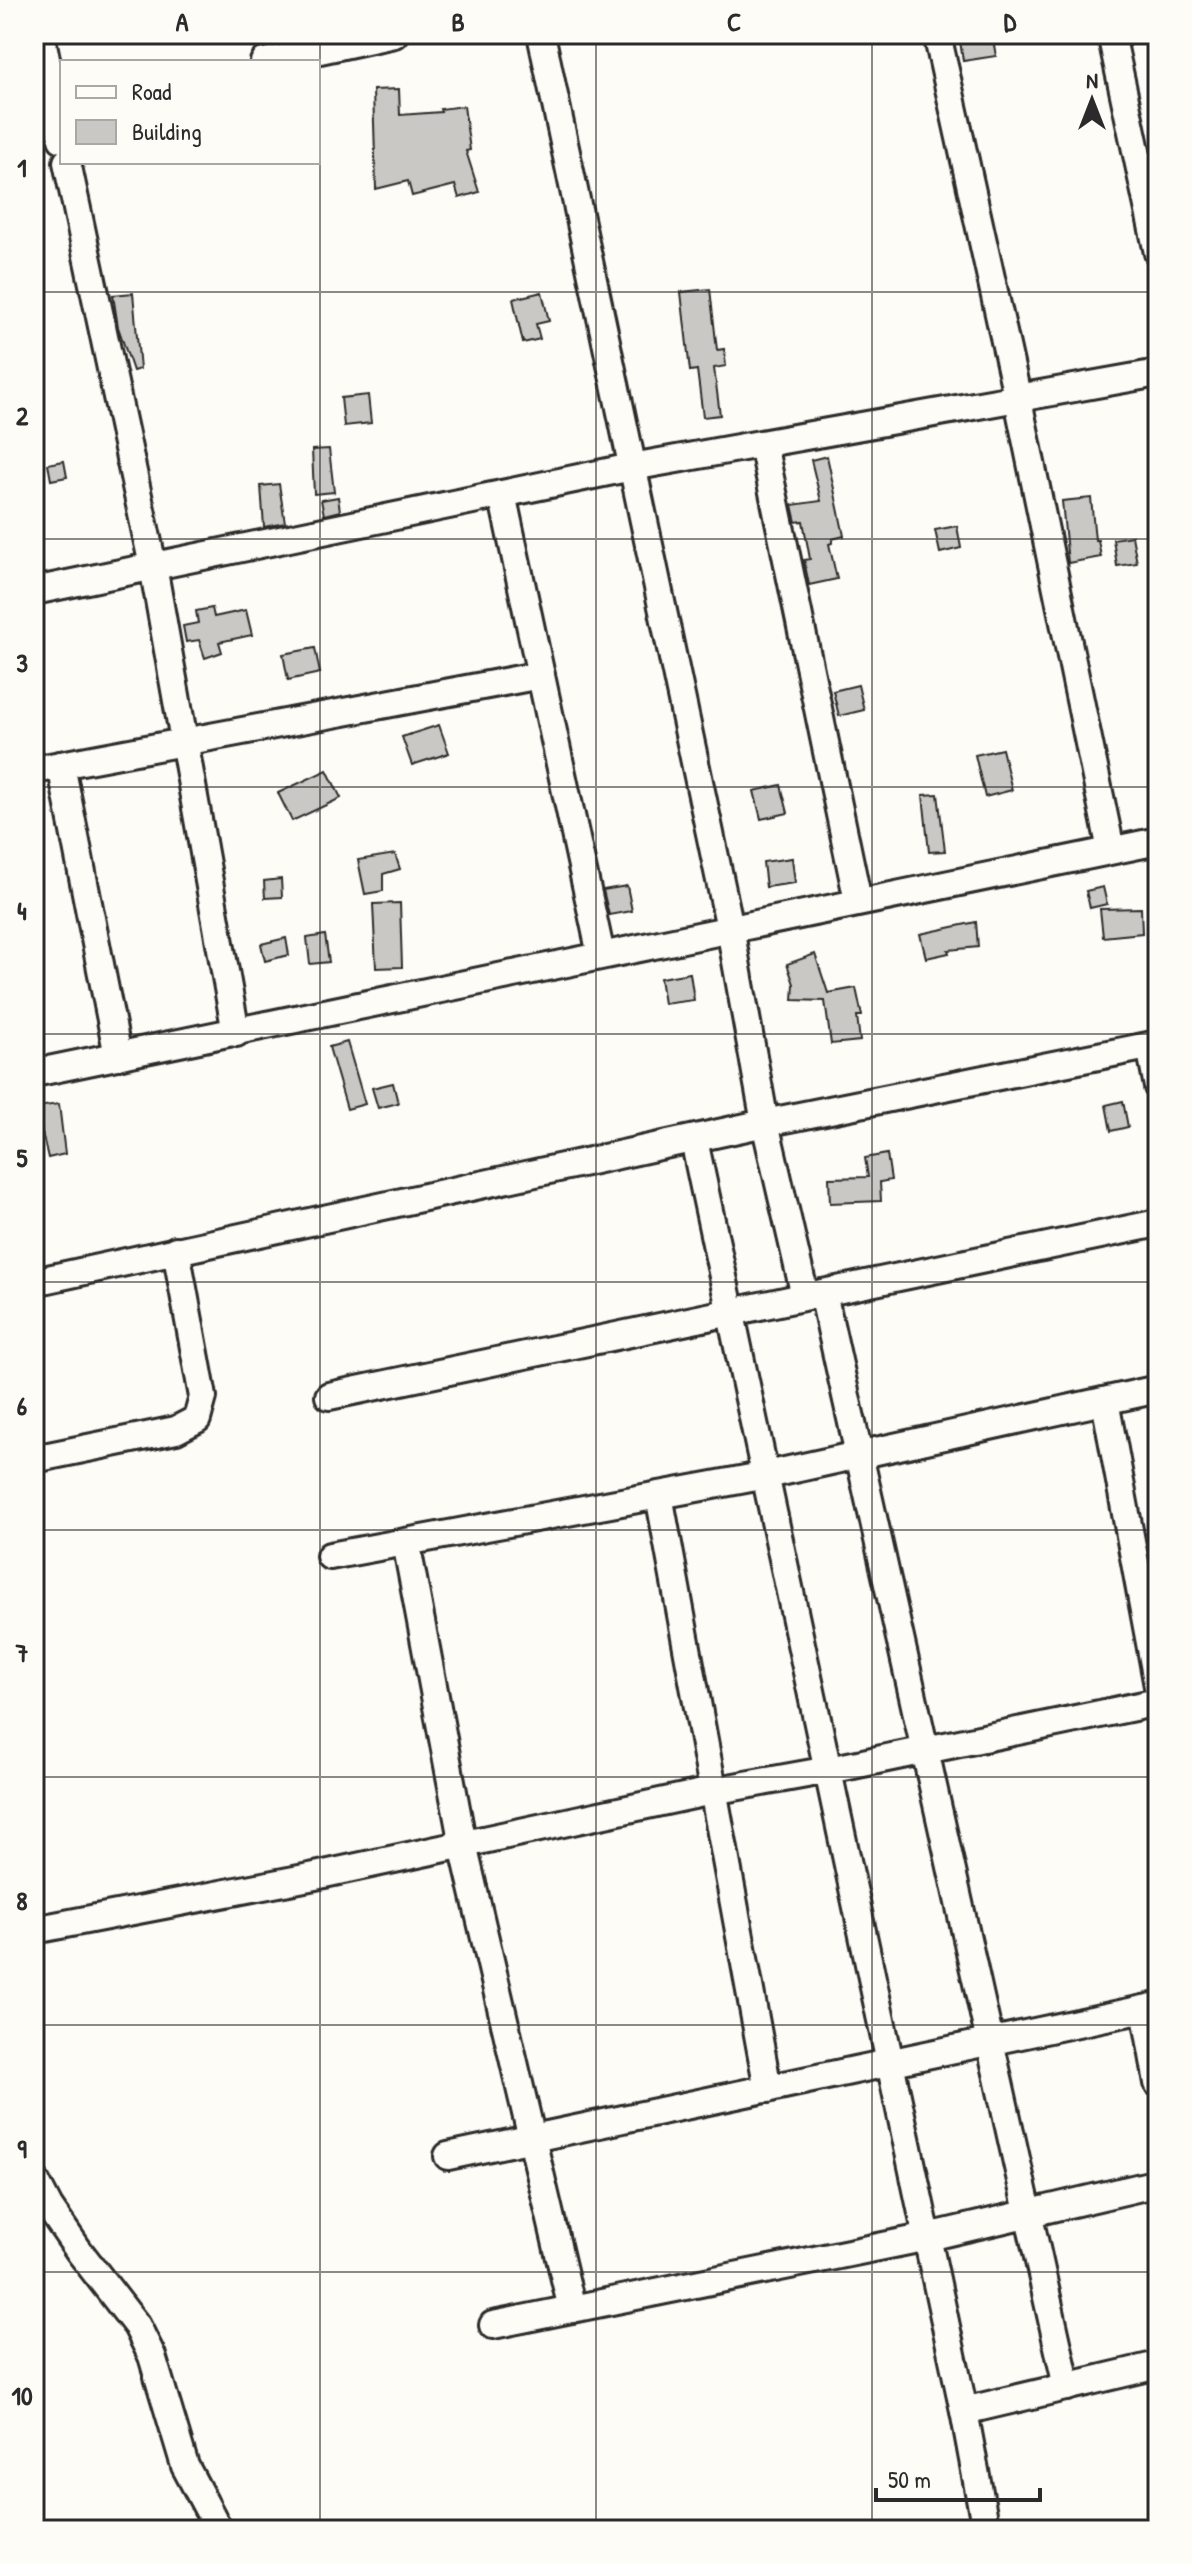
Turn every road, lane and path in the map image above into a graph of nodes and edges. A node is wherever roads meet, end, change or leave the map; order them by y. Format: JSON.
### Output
{"nodes":[{"id":1,"x":41,"y":34,"type":"edge"},
{"id":2,"x":394,"y":34,"type":"edge"},
{"id":3,"x":541,"y":34,"type":"edge"},
{"id":4,"x":937,"y":34,"type":"edge"},
{"id":5,"x":1111,"y":34,"type":"edge"},
{"id":6,"x":274,"y":52,"type":"edge"},
{"id":7,"x":50,"y":108,"type":"edge"},
{"id":8,"x":60,"y":134,"type":"edge"},
{"id":9,"x":67,"y":164,"type":"edge"},
{"id":10,"x":1152,"y":195,"type":"edge"},
{"id":11,"x":1158,"y":253,"type":"edge"},
{"id":12,"x":1158,"y":373,"type":"edge"},
{"id":13,"x":1018,"y":400,"type":"junction"},
{"id":14,"x":763,"y":444,"type":"junction"},
{"id":15,"x":632,"y":467,"type":"junction"},
{"id":16,"x":502,"y":494,"type":"junction"},
{"id":17,"x":153,"y":566,"type":"junction"},
{"id":18,"x":34,"y":591,"type":"edge"},
{"id":19,"x":541,"y":675,"type":"junction"},
{"id":20,"x":184,"y":742,"type":"junction"},
{"id":21,"x":61,"y":765,"type":"junction"},
{"id":22,"x":34,"y":770,"type":"edge"},
{"id":23,"x":1158,"y":841,"type":"edge"},
{"id":24,"x":1111,"y":850,"type":"junction"},
{"id":25,"x":858,"y":901,"type":"junction"},
{"id":26,"x":730,"y":928,"type":"junction"},
{"id":27,"x":601,"y":955,"type":"junction"},
{"id":28,"x":236,"y":1033,"type":"junction"},
{"id":29,"x":1154,"y":1045,"type":"edge"},
{"id":30,"x":118,"y":1056,"type":"junction"},
{"id":31,"x":34,"y":1073,"type":"edge"},
{"id":32,"x":1158,"y":1087,"type":"edge"},
{"id":33,"x":765,"y":1123,"type":"junction"},
{"id":34,"x":694,"y":1140,"type":"junction"},
{"id":35,"x":1158,"y":1223,"type":"edge"},
{"id":36,"x":176,"y":1250,"type":"junction"},
{"id":37,"x":34,"y":1282,"type":"edge"},
{"id":38,"x":814,"y":1295,"type":"junction"},
{"id":39,"x":732,"y":1313,"type":"junction"},
{"id":40,"x":1158,"y":1389,"type":"edge"},
{"id":41,"x":329,"y":1396,"type":"dead end"},
{"id":42,"x":1105,"y":1401,"type":"junction"},
{"id":43,"x":861,"y":1454,"type":"junction"},
{"id":44,"x":34,"y":1459,"type":"edge"},
{"id":45,"x":767,"y":1475,"type":"junction"},
{"id":46,"x":659,"y":1495,"type":"junction"},
{"id":47,"x":406,"y":1542,"type":"junction"},
{"id":48,"x":330,"y":1556,"type":"dead end"},
{"id":49,"x":1158,"y":1686,"type":"edge"},
{"id":50,"x":1158,"y":1702,"type":"edge"},
{"id":51,"x":927,"y":1750,"type":"junction"},
{"id":52,"x":829,"y":1770,"type":"junction"},
{"id":53,"x":712,"y":1791,"type":"junction"},
{"id":54,"x":463,"y":1845,"type":"junction"},
{"id":55,"x":34,"y":1930,"type":"edge"},
{"id":56,"x":1151,"y":2008,"type":"edge"},
{"id":57,"x":991,"y":2042,"type":"junction"},
{"id":58,"x":891,"y":2063,"type":"junction"},
{"id":59,"x":1158,"y":2083,"type":"edge"},
{"id":60,"x":768,"y":2089,"type":"junction"},
{"id":61,"x":530,"y":2138,"type":"junction"},
{"id":62,"x":448,"y":2156,"type":"dead end"},
{"id":63,"x":34,"y":2178,"type":"edge"},
{"id":64,"x":1158,"y":2183,"type":"edge"},
{"id":65,"x":1029,"y":2214,"type":"junction"},
{"id":66,"x":928,"y":2237,"type":"junction"},
{"id":67,"x":572,"y":2309,"type":"junction"},
{"id":68,"x":493,"y":2325,"type":"dead end"},
{"id":69,"x":1158,"y":2365,"type":"edge"},
{"id":70,"x":1067,"y":2387,"type":"junction"},
{"id":71,"x":964,"y":2411,"type":"junction"},
{"id":72,"x":219,"y":2530,"type":"edge"},
{"id":73,"x":986,"y":2530,"type":"edge"}],
"edges":[{"from":1,"to":7,"type":"street"},
{"from":2,"to":6,"type":"street"},
{"from":3,"to":15,"type":"street"},
{"from":4,"to":13,"type":"street"},
{"from":5,"to":10,"type":"street"},
{"from":7,"to":8,"type":"street"},
{"from":9,"to":17,"type":"street"},
{"from":10,"to":11,"type":"street"},
{"from":12,"to":13,"type":"street"},
{"from":13,"to":14,"type":"street"},
{"from":13,"to":24,"type":"street"},
{"from":14,"to":15,"type":"street"},
{"from":14,"to":25,"type":"street"},
{"from":15,"to":16,"type":"street"},
{"from":15,"to":26,"type":"street"},
{"from":16,"to":17,"type":"street"},
{"from":16,"to":19,"type":"street"},
{"from":17,"to":18,"type":"street"},
{"from":17,"to":20,"type":"street"},
{"from":19,"to":20,"type":"street"},
{"from":19,"to":27,"type":"street"},
{"from":20,"to":21,"type":"street"},
{"from":20,"to":28,"type":"street"},
{"from":21,"to":22,"type":"street"},
{"from":21,"to":30,"type":"street"},
{"from":23,"to":24,"type":"street"},
{"from":24,"to":25,"type":"street"},
{"from":25,"to":26,"type":"street"},
{"from":26,"to":27,"type":"street"},
{"from":26,"to":33,"type":"street"},
{"from":27,"to":28,"type":"street"},
{"from":28,"to":30,"type":"street"},
{"from":29,"to":32,"type":"street"},
{"from":29,"to":33,"type":"street"},
{"from":30,"to":31,"type":"street"},
{"from":33,"to":34,"type":"street"},
{"from":33,"to":38,"type":"street"},
{"from":34,"to":36,"type":"street"},
{"from":34,"to":39,"type":"street"},
{"from":35,"to":38,"type":"street"},
{"from":36,"to":37,"type":"street"},
{"from":36,"to":44,"type":"street"},
{"from":38,"to":39,"type":"street"},
{"from":38,"to":43,"type":"street"},
{"from":39,"to":41,"type":"street"},
{"from":39,"to":45,"type":"street"},
{"from":40,"to":42,"type":"street"},
{"from":42,"to":43,"type":"street"},
{"from":42,"to":49,"type":"street"},
{"from":43,"to":45,"type":"street"},
{"from":43,"to":51,"type":"street"},
{"from":45,"to":46,"type":"street"},
{"from":45,"to":52,"type":"street"},
{"from":46,"to":47,"type":"street"},
{"from":46,"to":53,"type":"street"},
{"from":47,"to":48,"type":"street"},
{"from":47,"to":54,"type":"street"},
{"from":50,"to":51,"type":"street"},
{"from":51,"to":52,"type":"street"},
{"from":51,"to":57,"type":"street"},
{"from":52,"to":53,"type":"street"},
{"from":52,"to":58,"type":"street"},
{"from":53,"to":54,"type":"street"},
{"from":53,"to":60,"type":"street"},
{"from":54,"to":55,"type":"street"},
{"from":54,"to":61,"type":"street"},
{"from":56,"to":57,"type":"street"},
{"from":56,"to":59,"type":"street"},
{"from":57,"to":58,"type":"street"},
{"from":57,"to":65,"type":"street"},
{"from":58,"to":60,"type":"street"},
{"from":58,"to":66,"type":"street"},
{"from":60,"to":61,"type":"street"},
{"from":61,"to":62,"type":"street"},
{"from":61,"to":67,"type":"street"},
{"from":63,"to":72,"type":"street"},
{"from":64,"to":65,"type":"street"},
{"from":65,"to":66,"type":"street"},
{"from":65,"to":70,"type":"street"},
{"from":66,"to":67,"type":"street"},
{"from":66,"to":71,"type":"street"},
{"from":67,"to":68,"type":"street"},
{"from":69,"to":70,"type":"street"},
{"from":70,"to":71,"type":"street"},
{"from":71,"to":73,"type":"street"}]}
